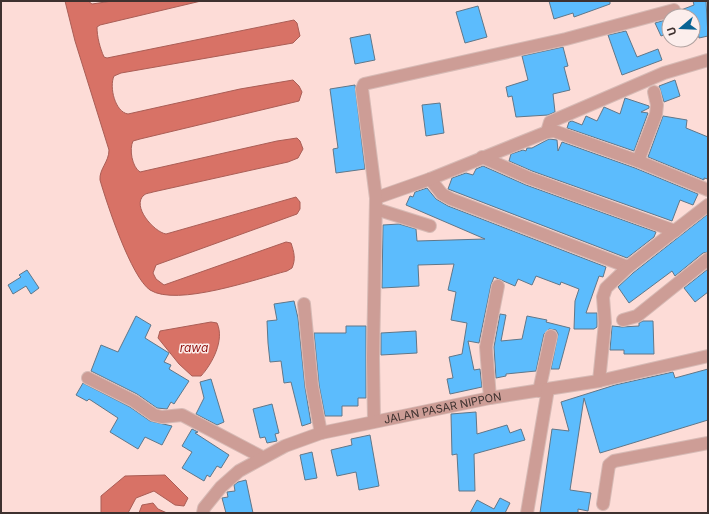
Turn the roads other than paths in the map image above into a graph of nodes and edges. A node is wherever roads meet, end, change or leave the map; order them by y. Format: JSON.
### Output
{"nodes":[{"id":1,"x":661,"y":14,"type":"edge"},
{"id":2,"x":708,"y":60,"type":"edge"},
{"id":3,"x":654,"y":92,"type":"dead end"},
{"id":4,"x":547,"y":132,"type":"junction"},
{"id":5,"x":482,"y":157,"type":"junction"},
{"id":6,"x":638,"y":161,"type":"junction"},
{"id":7,"x":430,"y":179,"type":"junction"},
{"id":8,"x":708,"y":190,"type":"edge"},
{"id":9,"x":376,"y":203,"type":"junction"},
{"id":10,"x":708,"y":205,"type":"edge"},
{"id":11,"x":430,"y":226,"type":"dead end"},
{"id":12,"x":675,"y":231,"type":"junction"},
{"id":13,"x":708,"y":259,"type":"edge"},
{"id":14,"x":628,"y":267,"type":"junction"},
{"id":15,"x":498,"y":286,"type":"dead end"},
{"id":16,"x":304,"y":304,"type":"dead end"},
{"id":17,"x":623,"y":320,"type":"dead end"},
{"id":18,"x":551,"y":336,"type":"dead end"},
{"id":19,"x":708,"y":356,"type":"edge"},
{"id":20,"x":88,"y":378,"type":"dead end"},
{"id":21,"x":599,"y":381,"type":"junction"},
{"id":22,"x":544,"y":390,"type":"junction"},
{"id":23,"x":490,"y":398,"type":"junction"},
{"id":24,"x":374,"y":421,"type":"junction"},
{"id":25,"x":321,"y":433,"type":"junction"},
{"id":26,"x":708,"y":443,"type":"edge"},
{"id":27,"x":262,"y":457,"type":"junction"},
{"id":28,"x":603,"y":504,"type":"dead end"},
{"id":29,"x":203,"y":513,"type":"edge"},
{"id":30,"x":527,"y":513,"type":"edge"}],
"edges":[{"from":1,"to":9,"type":"street"},
{"from":2,"to":4,"type":"street"},
{"from":3,"to":6,"type":"street"},
{"from":4,"to":5,"type":"street"},
{"from":4,"to":6,"type":"street"},
{"from":5,"to":7,"type":"street"},
{"from":5,"to":12,"type":"street"},
{"from":6,"to":8,"type":"street"},
{"from":7,"to":9,"type":"street"},
{"from":7,"to":14,"type":"street"},
{"from":9,"to":11,"type":"street"},
{"from":9,"to":24,"type":"street"},
{"from":10,"to":12,"type":"street"},
{"from":12,"to":14,"type":"street"},
{"from":13,"to":17,"type":"street"},
{"from":14,"to":21,"type":"street"},
{"from":15,"to":23,"type":"street"},
{"from":16,"to":25,"type":"street"},
{"from":18,"to":22,"type":"street"},
{"from":19,"to":21,"type":"street","name":"JALAN PASAR NIPPON"},
{"from":20,"to":27,"type":"street"},
{"from":21,"to":22,"type":"street","name":"JALAN PASAR NIPPON"},
{"from":22,"to":23,"type":"street","name":"JALAN PASAR NIPPON"},
{"from":22,"to":30,"type":"street"},
{"from":23,"to":24,"type":"street","name":"JALAN PASAR NIPPON"},
{"from":24,"to":25,"type":"street","name":"JALAN PASAR NIPPON"},
{"from":25,"to":27,"type":"street","name":"JALAN PASAR NIPPON"},
{"from":26,"to":28,"type":"street"},
{"from":27,"to":29,"type":"street","name":"JALAN PASAR NIPPON"}]}
